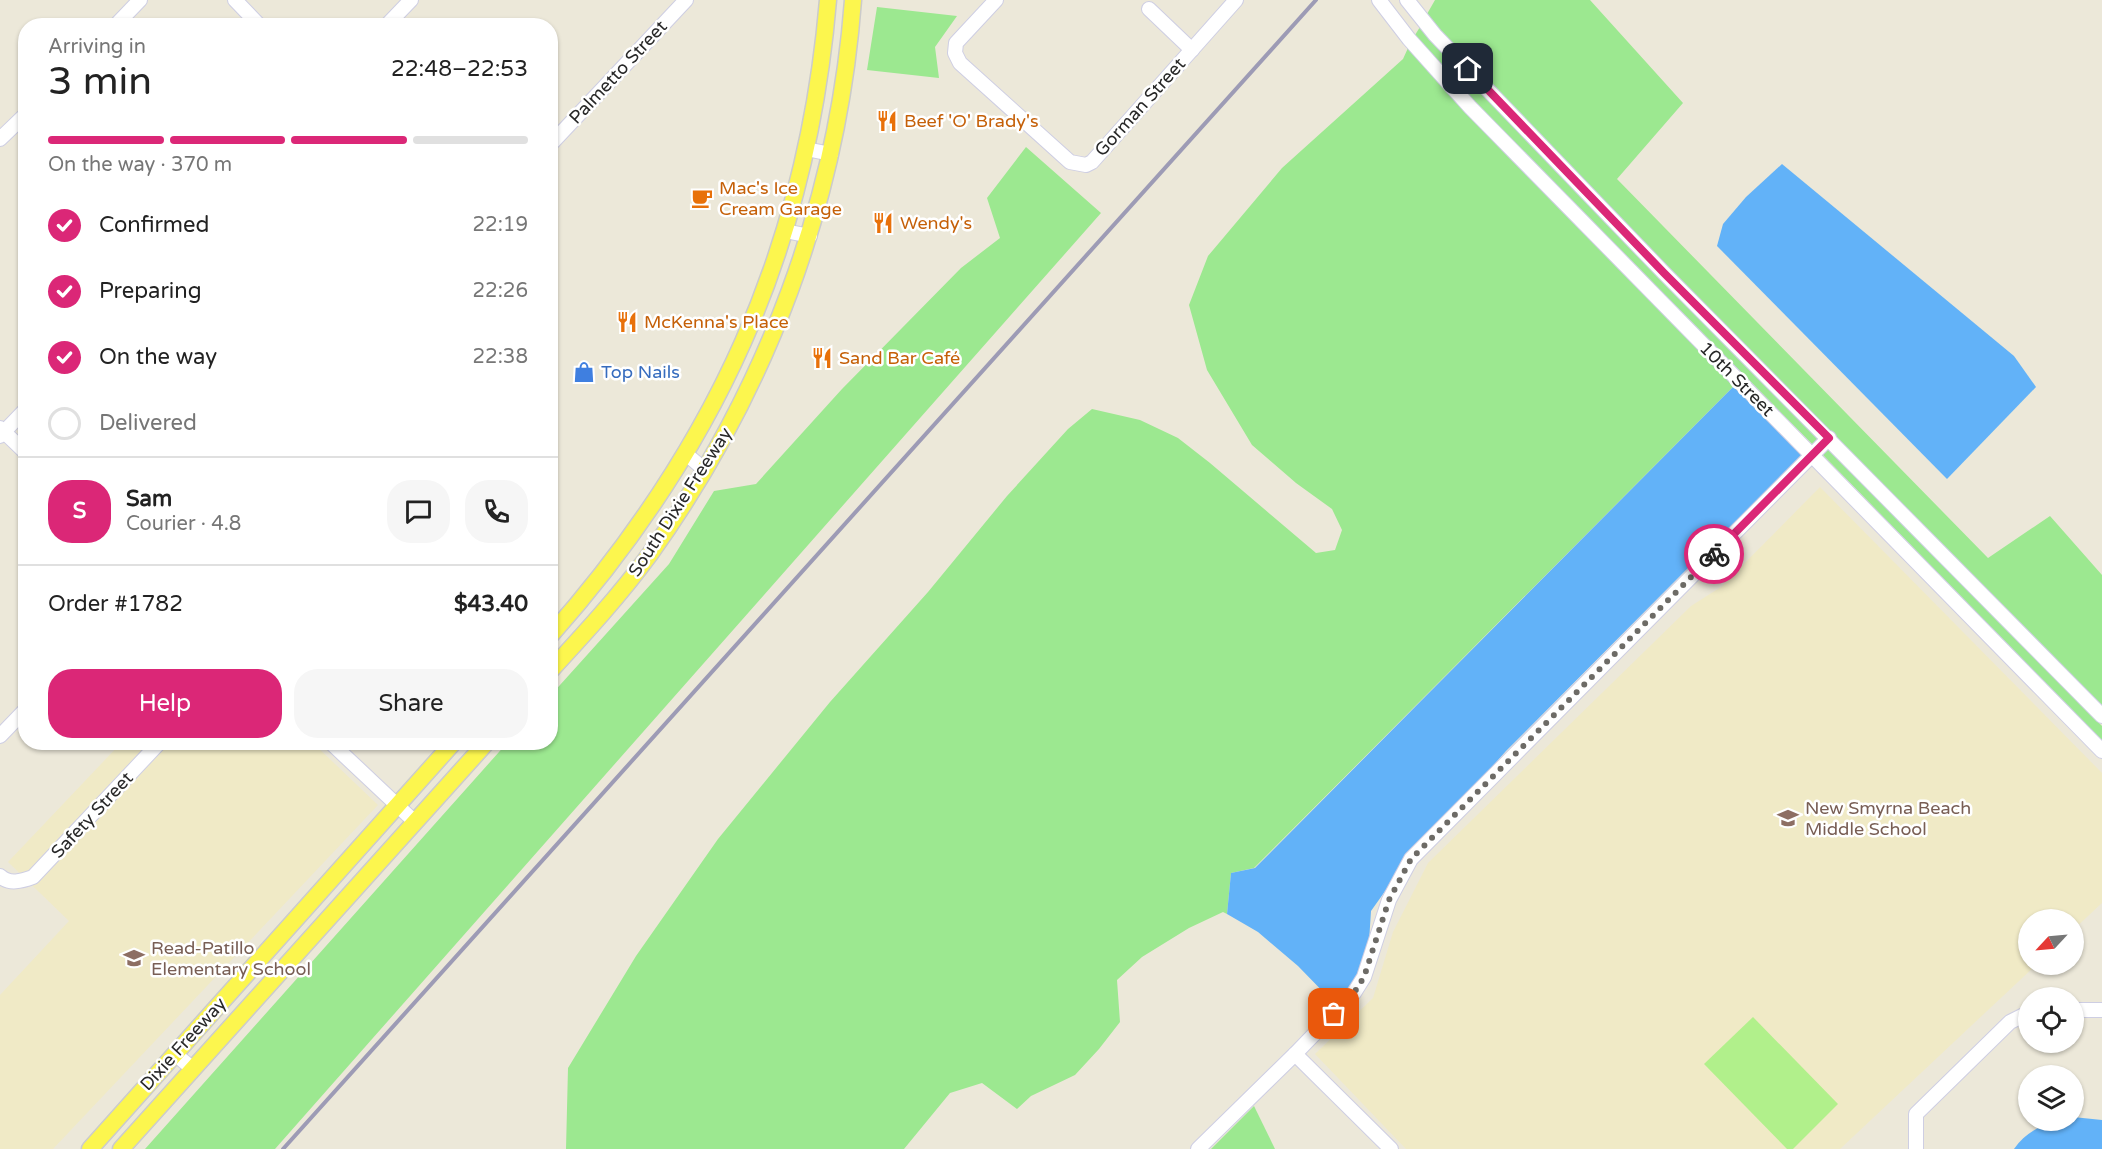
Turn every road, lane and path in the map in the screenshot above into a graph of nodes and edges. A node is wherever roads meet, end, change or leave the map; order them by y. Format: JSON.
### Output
{"nodes":[{"id":1,"x":140,"y":0,"type":"edge"},
{"id":2,"x":236,"y":0,"type":"edge"},
{"id":3,"x":411,"y":0,"type":"edge"},
{"id":4,"x":828,"y":0,"type":"edge"},
{"id":5,"x":853,"y":0,"type":"edge"},
{"id":6,"x":996,"y":0,"type":"edge"},
{"id":7,"x":1236,"y":0,"type":"edge"},
{"id":8,"x":1407,"y":0,"type":"edge"},
{"id":9,"x":682,"y":1,"type":"edge"},
{"id":10,"x":1384,"y":2,"type":"edge"},
{"id":11,"x":1149,"y":9,"type":"dead end"},
{"id":12,"x":123,"y":18,"type":"edge"},
{"id":13,"x":253,"y":18,"type":"edge"},
{"id":14,"x":394,"y":18,"type":"edge"},
{"id":15,"x":1192,"y":50,"type":"junction"},
{"id":16,"x":18,"y":122,"type":"edge"},
{"id":17,"x":558,"y":136,"type":"edge"},
{"id":18,"x":0,"y":139,"type":"edge"},
{"id":19,"x":806,"y":149,"type":"junction"},
{"id":20,"x":831,"y":154,"type":"junction"},
{"id":21,"x":785,"y":231,"type":"junction"},
{"id":22,"x":810,"y":236,"type":"junction"},
{"id":23,"x":18,"y":416,"type":"edge"},
{"id":24,"x":1,"y":432,"type":"edge"},
{"id":25,"x":1829,"y":438,"type":"junction"},
{"id":26,"x":18,"y":446,"type":"edge"},
{"id":27,"x":686,"y":454,"type":"junction"},
{"id":28,"x":1812,"y":455,"type":"junction"},
{"id":29,"x":705,"y":470,"type":"junction"},
{"id":30,"x":558,"y":627,"type":"edge"},
{"id":31,"x":558,"y":644,"type":"edge"},
{"id":32,"x":568,"y":652,"type":"junction"},
{"id":33,"x":558,"y":663,"type":"edge"},
{"id":34,"x":2102,"y":716,"type":"edge"},
{"id":35,"x":18,"y":717,"type":"edge"},
{"id":36,"x":0,"y":736,"type":"edge"},
{"id":37,"x":152,"y":750,"type":"edge"},
{"id":38,"x":338,"y":750,"type":"edge"},
{"id":39,"x":447,"y":750,"type":"edge"},
{"id":40,"x":480,"y":750,"type":"edge"},
{"id":41,"x":2102,"y":751,"type":"edge"},
{"id":42,"x":398,"y":806,"type":"junction"},
{"id":43,"x":415,"y":822,"type":"junction"},
{"id":44,"x":0,"y":876,"type":"edge"},
{"id":45,"x":2084,"y":1010,"type":"edge"},
{"id":46,"x":2102,"y":1010,"type":"edge"},
{"id":47,"x":2018,"y":1018,"type":"edge"},
{"id":48,"x":175,"y":1054,"type":"junction"},
{"id":49,"x":1295,"y":1054,"type":"junction"},
{"id":50,"x":193,"y":1069,"type":"junction"},
{"id":51,"x":90,"y":1149,"type":"edge"},
{"id":52,"x":122,"y":1149,"type":"edge"},
{"id":53,"x":1198,"y":1149,"type":"edge"},
{"id":54,"x":1391,"y":1149,"type":"edge"},
{"id":55,"x":1916,"y":1149,"type":"edge"}],
"edges":[{"from":1,"to":12,"type":"street"},
{"from":2,"to":13,"type":"street"},
{"from":3,"to":14,"type":"street"},
{"from":4,"to":19,"type":"main road","name":"South Dixie Freeway"},
{"from":5,"to":20,"type":"main road","name":"South Dixie Freeway"},
{"from":6,"to":15,"type":"street","name":"Gorman Street"},
{"from":7,"to":15,"type":"street","name":"Gorman Street"},
{"from":8,"to":25,"type":"street","name":"10th Street"},
{"from":9,"to":17,"type":"street","name":"Palmetto Street"},
{"from":10,"to":28,"type":"street","name":"10th Street"},
{"from":11,"to":15,"type":"street"},
{"from":16,"to":18,"type":"street"},
{"from":19,"to":20,"type":"street"},
{"from":19,"to":21,"type":"main road","name":"South Dixie Freeway"},
{"from":20,"to":22,"type":"main road","name":"South Dixie Freeway"},
{"from":21,"to":22,"type":"street"},
{"from":21,"to":27,"type":"main road","name":"South Dixie Freeway"},
{"from":22,"to":29,"type":"main road","name":"South Dixie Freeway"},
{"from":23,"to":24,"type":"street"},
{"from":24,"to":26,"type":"street"},
{"from":25,"to":28,"type":"street"},
{"from":25,"to":34,"type":"street","name":"10th Street"},
{"from":27,"to":29,"type":"street"},
{"from":27,"to":30,"type":"main road","name":"South Dixie Freeway"},
{"from":28,"to":41,"type":"street","name":"10th Street"},
{"from":28,"to":49,"type":"street"},
{"from":29,"to":32,"type":"main road","name":"South Dixie Freeway"},
{"from":31,"to":32,"type":"street"},
{"from":32,"to":33,"type":"main road","name":"South Dixie Freeway"},
{"from":35,"to":36,"type":"street"},
{"from":37,"to":44,"type":"street","name":"Safety Street"},
{"from":38,"to":42,"type":"street"},
{"from":39,"to":42,"type":"main road"},
{"from":40,"to":43,"type":"main road"},
{"from":42,"to":43,"type":"street"},
{"from":42,"to":48,"type":"main road","name":"Dixie Freeway"},
{"from":43,"to":50,"type":"main road","name":"Dixie Freeway"},
{"from":45,"to":46,"type":"street"},
{"from":47,"to":55,"type":"street"},
{"from":48,"to":50,"type":"street"},
{"from":48,"to":51,"type":"main road","name":"Dixie Freeway"},
{"from":49,"to":53,"type":"street"},
{"from":49,"to":54,"type":"street"},
{"from":50,"to":52,"type":"main road","name":"Dixie Freeway"}]}
